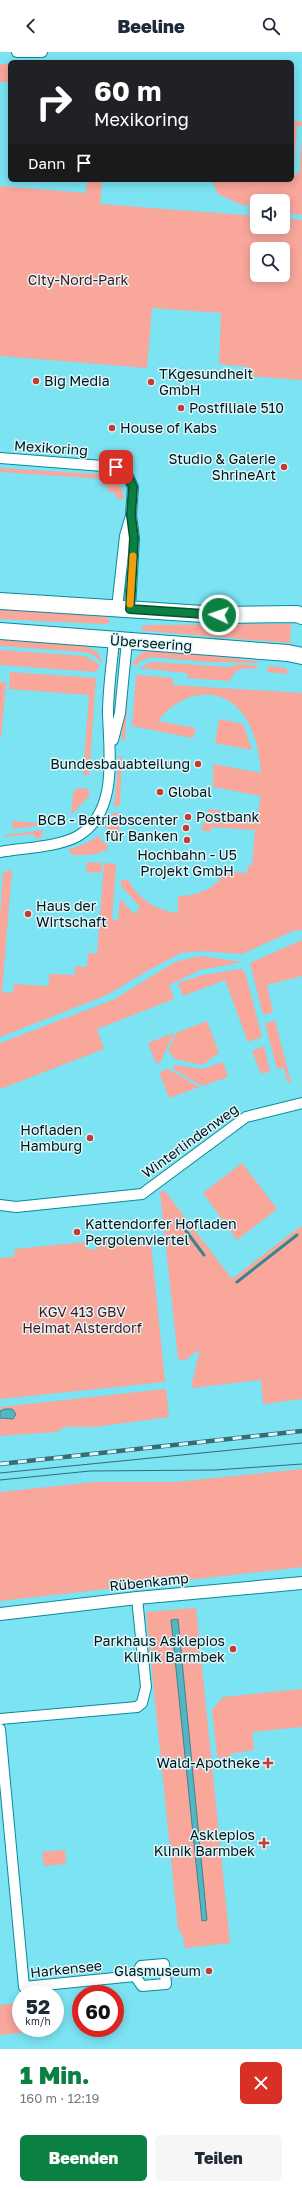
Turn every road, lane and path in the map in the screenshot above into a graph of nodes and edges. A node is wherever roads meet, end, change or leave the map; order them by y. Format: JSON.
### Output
{"nodes":[{"id":1,"x":17,"y":52,"type":"edge"},
{"id":2,"x":42,"y":52,"type":"edge"},
{"id":3,"x":0,"y":458,"type":"edge"},
{"id":4,"x":0,"y":601,"type":"edge"},
{"id":5,"x":123,"y":609,"type":"junction"},
{"id":6,"x":300,"y":615,"type":"edge"},
{"id":7,"x":0,"y":631,"type":"edge"},
{"id":8,"x":120,"y":640,"type":"junction"},
{"id":9,"x":299,"y":654,"type":"edge"},
{"id":10,"x":0,"y":852,"type":"edge"},
{"id":11,"x":302,"y":1103,"type":"edge"},
{"id":12,"x":0,"y":1205,"type":"edge"},
{"id":13,"x":302,"y":1583,"type":"edge"},
{"id":14,"x":137,"y":1598,"type":"junction"},
{"id":15,"x":0,"y":1614,"type":"edge"},
{"id":16,"x":0,"y":1719,"type":"edge"},
{"id":17,"x":0,"y":1729,"type":"edge"},
{"id":18,"x":135,"y":1976,"type":"dead end"}],
"edges":[{"from":1,"to":2,"type":"street"},
{"from":3,"to":5,"type":"street","name":"Mexikoring"},
{"from":4,"to":5,"type":"main road"},
{"from":5,"to":6,"type":"main road"},
{"from":7,"to":8,"type":"main road","name":"Überseering"},
{"from":8,"to":9,"type":"main road","name":"Überseering"},
{"from":8,"to":10,"type":"street"},
{"from":11,"to":12,"type":"street","name":"Winterlindenweg"},
{"from":13,"to":14,"type":"street","name":"Rübenkamp"},
{"from":14,"to":15,"type":"street","name":"Rübenkamp"},
{"from":14,"to":16,"type":"street"},
{"from":17,"to":18,"type":"street","name":"Harkensee"}]}
